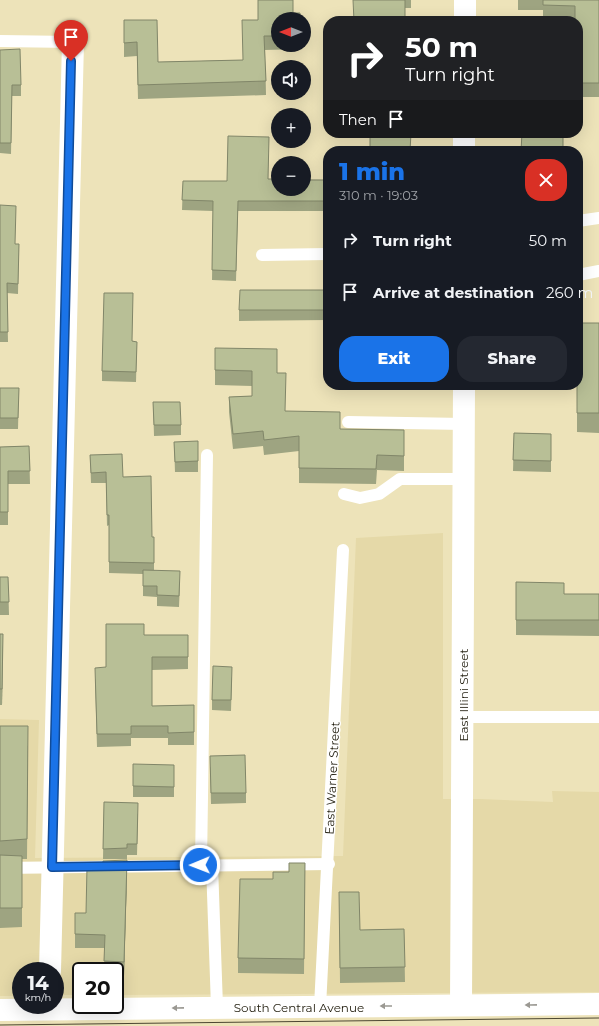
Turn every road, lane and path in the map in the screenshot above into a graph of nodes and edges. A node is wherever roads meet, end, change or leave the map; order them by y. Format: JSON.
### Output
{"nodes":[{"id":1,"x":465,"y":0,"type":"edge"},
{"id":2,"x":465,"y":16,"type":"edge"},
{"id":3,"x":0,"y":41,"type":"edge"},
{"id":4,"x":73,"y":42,"type":"joint"},
{"id":5,"x":599,"y":218,"type":"edge"},
{"id":6,"x":583,"y":220,"type":"edge"},
{"id":7,"x":323,"y":254,"type":"edge"},
{"id":8,"x":262,"y":255,"type":"dead end"},
{"id":9,"x":599,"y":271,"type":"edge"},
{"id":10,"x":583,"y":274,"type":"edge"},
{"id":11,"x":464,"y":390,"type":"edge"},
{"id":12,"x":348,"y":422,"type":"dead end"},
{"id":13,"x":464,"y":424,"type":"junction"},
{"id":14,"x":207,"y":455,"type":"dead end"},
{"id":15,"x":464,"y":479,"type":"junction"},
{"id":16,"x":344,"y":494,"type":"dead end"},
{"id":17,"x":343,"y":550,"type":"dead end"},
{"id":18,"x":599,"y":716,"type":"edge"},
{"id":19,"x":462,"y":717,"type":"junction"},
{"id":20,"x":329,"y":864,"type":"junction"},
{"id":21,"x":206,"y":865,"type":"junction"},
{"id":22,"x":52,"y":867,"type":"junction"},
{"id":23,"x":0,"y":868,"type":"edge"},
{"id":24,"x":50,"y":962,"type":"edge"},
{"id":25,"x":599,"y":1004,"type":"edge"},
{"id":26,"x":461,"y":1005,"type":"junction"},
{"id":27,"x":64,"y":1007,"type":"edge"},
{"id":28,"x":217,"y":1007,"type":"junction"},
{"id":29,"x":320,"y":1007,"type":"junction"},
{"id":30,"x":12,"y":1009,"type":"edge"},
{"id":31,"x":0,"y":1010,"type":"edge"}],
"edges":[{"from":1,"to":2,"type":"street"},
{"from":3,"to":4,"type":"lane"},
{"from":4,"to":22,"type":"street"},
{"from":5,"to":6,"type":"lane"},
{"from":7,"to":8,"type":"lane"},
{"from":9,"to":10,"type":"lane"},
{"from":11,"to":13,"type":"street","name":"East Illini Street"},
{"from":12,"to":13,"type":"lane"},
{"from":13,"to":15,"type":"street","name":"East Illini Street"},
{"from":14,"to":21,"type":"lane"},
{"from":15,"to":16,"type":"lane"},
{"from":15,"to":19,"type":"street","name":"East Illini Street"},
{"from":17,"to":20,"type":"lane","name":"East Warner Street"},
{"from":18,"to":19,"type":"lane"},
{"from":19,"to":26,"type":"street","name":"East Illini Street"},
{"from":20,"to":21,"type":"lane"},
{"from":20,"to":29,"type":"lane","name":"East Warner Street"},
{"from":21,"to":22,"type":"lane"},
{"from":21,"to":28,"type":"lane"},
{"from":22,"to":23,"type":"lane"},
{"from":22,"to":24,"type":"street"},
{"from":25,"to":26,"type":"street","name":"South Central Avenue","one_way":true},
{"from":26,"to":29,"type":"street","name":"South Central Avenue","one_way":true},
{"from":28,"to":27,"type":"street","name":"South Central Avenue","one_way":true},
{"from":28,"to":29,"type":"street","name":"South Central Avenue"},
{"from":30,"to":31,"type":"street","name":"South Central Avenue"}]}
